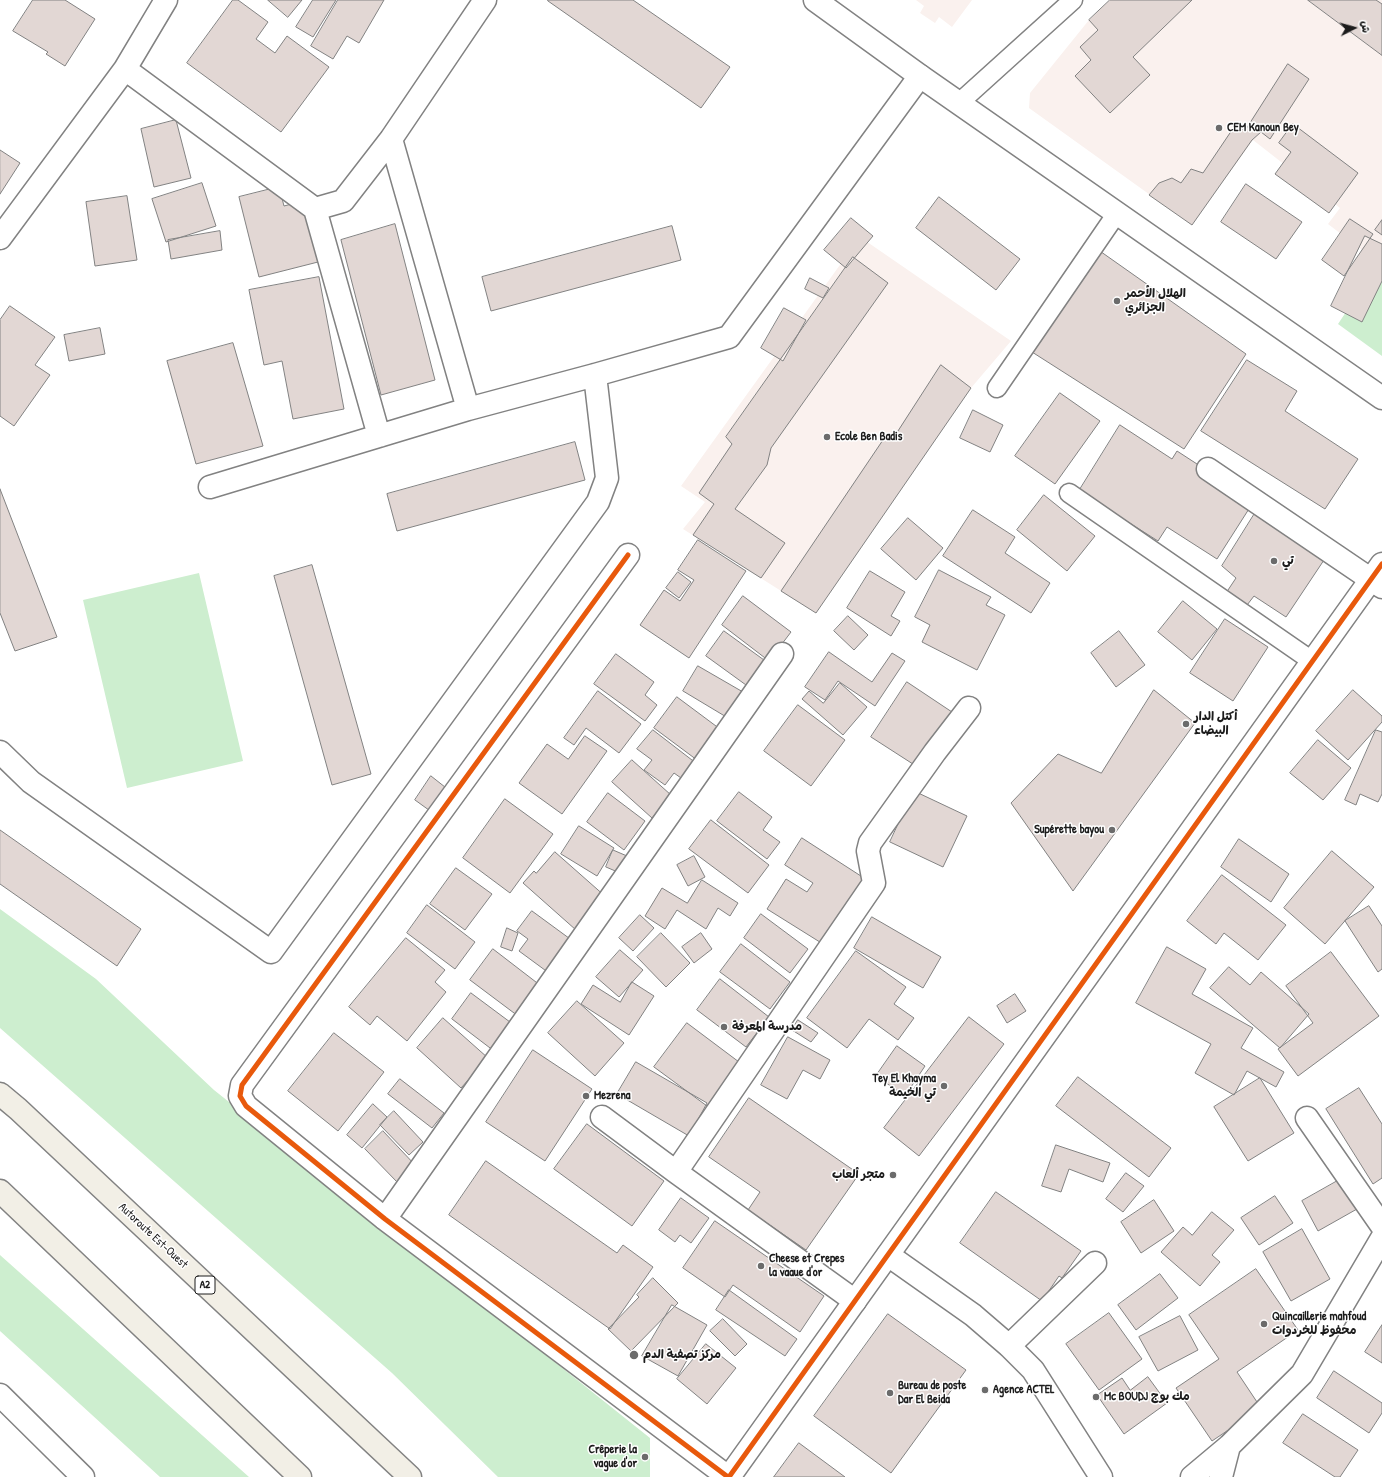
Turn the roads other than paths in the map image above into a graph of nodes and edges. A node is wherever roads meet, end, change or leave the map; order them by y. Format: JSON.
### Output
{"nodes":[{"id":1,"x":166,"y":0,"type":"edge"},
{"id":2,"x":485,"y":0,"type":"edge"},
{"id":3,"x":814,"y":0,"type":"edge"},
{"id":4,"x":1073,"y":0,"type":"edge"},
{"id":5,"x":125,"y":69,"type":"junction"},
{"id":6,"x":920,"y":76,"type":"junction"},
{"id":7,"x":959,"y":103,"type":"junction"},
{"id":8,"x":391,"y":139,"type":"junction"},
{"id":9,"x":315,"y":209,"type":"junction"},
{"id":10,"x":1117,"y":213,"type":"junction"},
{"id":11,"x":0,"y":238,"type":"edge"},
{"id":12,"x":595,"y":375,"type":"junction"},
{"id":13,"x":997,"y":388,"type":"dead end"},
{"id":14,"x":1382,"y":398,"type":"edge"},
{"id":15,"x":468,"y":409,"type":"junction"},
{"id":16,"x":379,"y":436,"type":"junction"},
{"id":17,"x":1208,"y":469,"type":"dead end"},
{"id":18,"x":210,"y":487,"type":"dead end"},
{"id":19,"x":1069,"y":493,"type":"dead end"},
{"id":20,"x":628,"y":555,"type":"dead end"},
{"id":21,"x":1378,"y":577,"type":"edge"},
{"id":22,"x":782,"y":654,"type":"dead end"},
{"id":23,"x":1312,"y":661,"type":"junction"},
{"id":24,"x":969,"y":708,"type":"dead end"},
{"id":25,"x":0,"y":752,"type":"edge"},
{"id":26,"x":0,"y":1094,"type":"edge"},
{"id":27,"x":602,"y":1116,"type":"dead end"},
{"id":28,"x":1307,"y":1118,"type":"dead end"},
{"id":29,"x":676,"y":1172,"type":"junction"},
{"id":30,"x":0,"y":1191,"type":"edge"},
{"id":31,"x":385,"y":1219,"type":"junction"},
{"id":32,"x":1382,"y":1226,"type":"edge"},
{"id":33,"x":1382,"y":1238,"type":"edge"},
{"id":34,"x":888,"y":1255,"type":"junction"},
{"id":35,"x":1095,"y":1263,"type":"dead end"},
{"id":36,"x":855,"y":1301,"type":"junction"},
{"id":37,"x":1009,"y":1346,"type":"junction"},
{"id":38,"x":0,"y":1395,"type":"edge"},
{"id":39,"x":1229,"y":1446,"type":"junction"},
{"id":40,"x":83,"y":1477,"type":"edge"},
{"id":41,"x":300,"y":1477,"type":"edge"},
{"id":42,"x":410,"y":1477,"type":"edge"},
{"id":43,"x":728,"y":1477,"type":"edge"},
{"id":44,"x":1101,"y":1477,"type":"edge"},
{"id":45,"x":1192,"y":1477,"type":"edge"},
{"id":46,"x":1221,"y":1477,"type":"edge"}],
"edges":[{"from":1,"to":5,"type":"street"},
{"from":2,"to":8,"type":"street"},
{"from":3,"to":6,"type":"street"},
{"from":4,"to":7,"type":"lane"},
{"from":5,"to":9,"type":"street"},
{"from":5,"to":11,"type":"street"},
{"from":6,"to":7,"type":"street"},
{"from":6,"to":12,"type":"street"},
{"from":7,"to":10,"type":"street"},
{"from":8,"to":9,"type":"street"},
{"from":8,"to":15,"type":"street"},
{"from":9,"to":16,"type":"street"},
{"from":10,"to":13,"type":"lane"},
{"from":10,"to":14,"type":"street"},
{"from":12,"to":15,"type":"street"},
{"from":12,"to":25,"type":"street"},
{"from":15,"to":16,"type":"street"},
{"from":16,"to":18,"type":"street"},
{"from":17,"to":21,"type":"street"},
{"from":19,"to":23,"type":"lane"},
{"from":20,"to":31,"type":"street"},
{"from":21,"to":23,"type":"street"},
{"from":22,"to":31,"type":"street"},
{"from":23,"to":34,"type":"street"},
{"from":24,"to":29,"type":"street"},
{"from":26,"to":42,"type":"highway","name":"Autoroute Est-Ouest","number":"A2"},
{"from":27,"to":29,"type":"street"},
{"from":28,"to":32,"type":"street"},
{"from":29,"to":36,"type":"street"},
{"from":30,"to":41,"type":"highway"},
{"from":31,"to":43,"type":"street"},
{"from":33,"to":39,"type":"street"},
{"from":34,"to":36,"type":"street"},
{"from":34,"to":37,"type":"street"},
{"from":35,"to":37,"type":"street"},
{"from":36,"to":43,"type":"street"},
{"from":37,"to":44,"type":"street"},
{"from":38,"to":40,"type":"street"},
{"from":39,"to":45,"type":"street"},
{"from":39,"to":46,"type":"street"}]}
